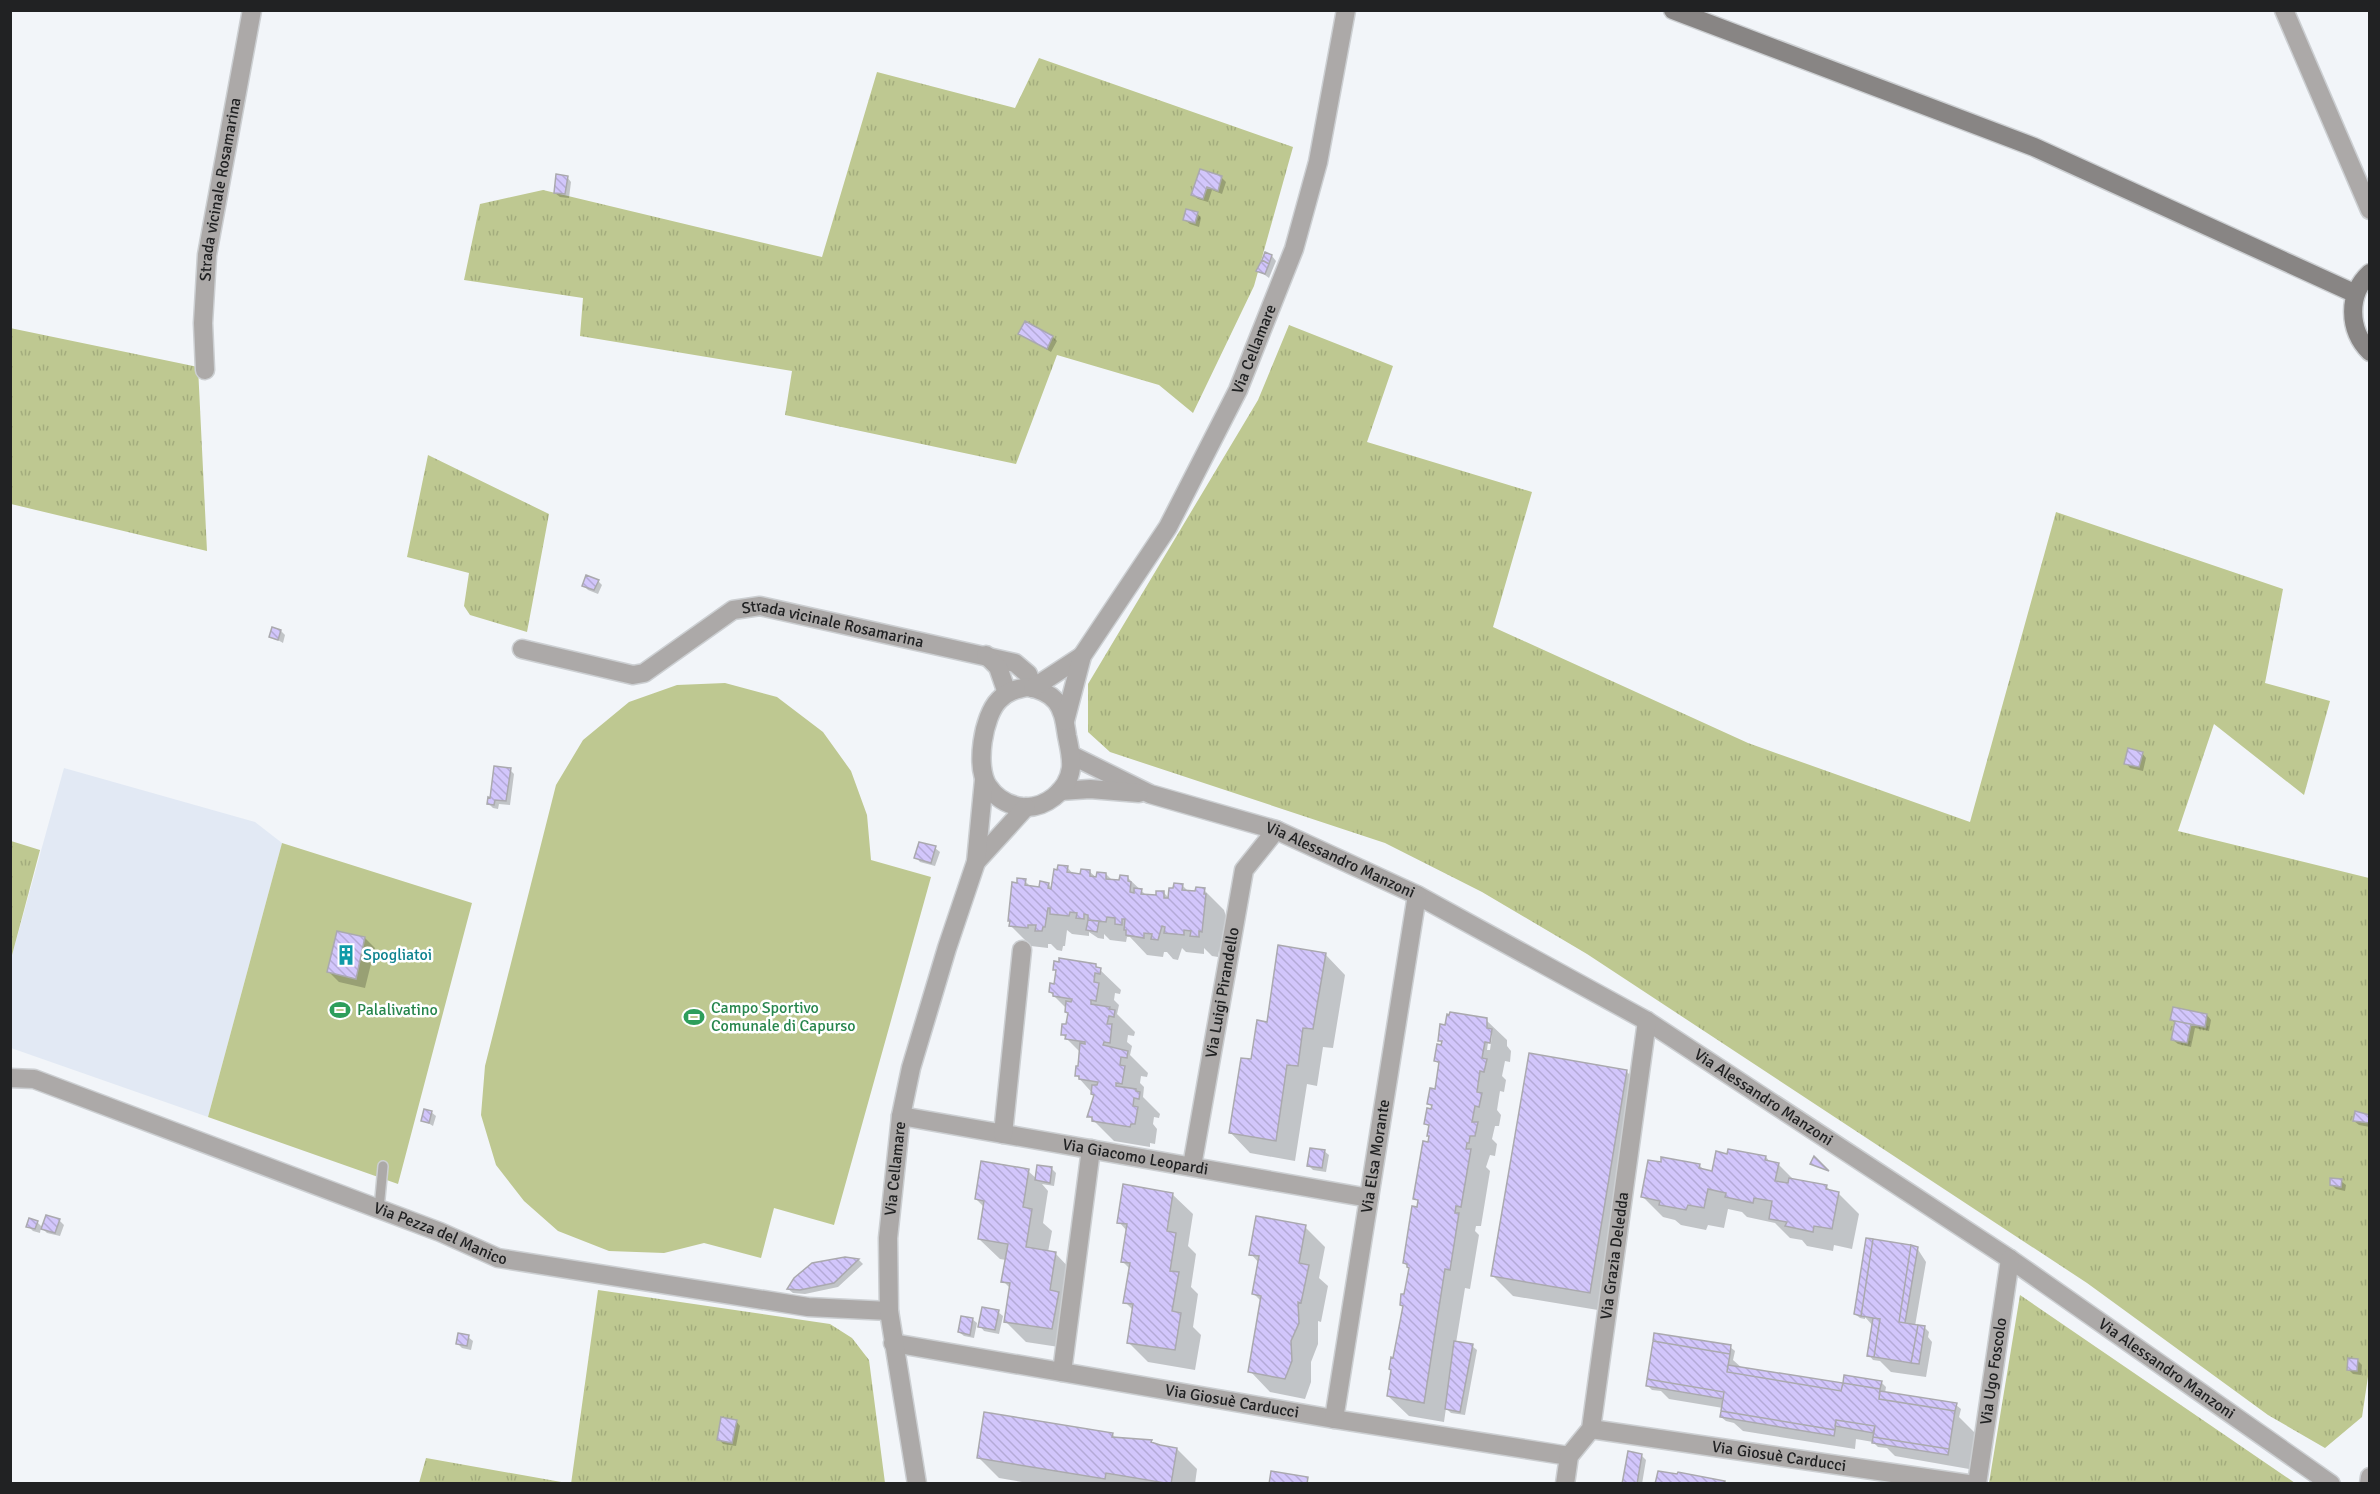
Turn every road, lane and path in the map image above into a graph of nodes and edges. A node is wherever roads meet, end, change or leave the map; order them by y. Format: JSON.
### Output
{"nodes":[{"id":1,"x":252,"y":10,"type":"edge"},
{"id":2,"x":1346,"y":10,"type":"edge"},
{"id":3,"x":1673,"y":10,"type":"edge"},
{"id":4,"x":2284,"y":10,"type":"edge"},
{"id":5,"x":2370,"y":210,"type":"edge"},
{"id":6,"x":2370,"y":273,"type":"edge"},
{"id":7,"x":2356,"y":294,"type":"junction"},
{"id":8,"x":2370,"y":352,"type":"edge"},
{"id":9,"x":205,"y":370,"type":"dead end"},
{"id":10,"x":522,"y":649,"type":"dead end"},
{"id":11,"x":986,"y":655,"type":"junction"},
{"id":12,"x":1082,"y":656,"type":"junction"},
{"id":13,"x":1033,"y":688,"type":"junction"},
{"id":14,"x":1007,"y":693,"type":"junction"},
{"id":15,"x":1065,"y":721,"type":"junction"},
{"id":16,"x":1071,"y":755,"type":"junction"},
{"id":17,"x":984,"y":780,"type":"junction"},
{"id":18,"x":1060,"y":791,"type":"junction"},
{"id":19,"x":1150,"y":794,"type":"junction"},
{"id":20,"x":1026,"y":807,"type":"junction"},
{"id":21,"x":1276,"y":830,"type":"junction"},
{"id":22,"x":976,"y":862,"type":"junction"},
{"id":23,"x":1417,"y":895,"type":"junction"},
{"id":24,"x":1022,"y":950,"type":"dead end"},
{"id":25,"x":1647,"y":1021,"type":"junction"},
{"id":26,"x":10,"y":1078,"type":"edge"},
{"id":27,"x":901,"y":1116,"type":"junction"},
{"id":28,"x":1003,"y":1134,"type":"junction"},
{"id":29,"x":1091,"y":1149,"type":"junction"},
{"id":30,"x":383,"y":1166,"type":"dead end"},
{"id":31,"x":1192,"y":1166,"type":"junction"},
{"id":32,"x":1369,"y":1198,"type":"junction"},
{"id":33,"x":379,"y":1209,"type":"junction"},
{"id":34,"x":2010,"y":1259,"type":"junction"},
{"id":35,"x":889,"y":1311,"type":"junction"},
{"id":36,"x":893,"y":1343,"type":"junction"},
{"id":37,"x":1062,"y":1372,"type":"junction"},
{"id":38,"x":1334,"y":1419,"type":"junction"},
{"id":39,"x":1591,"y":1429,"type":"junction"},
{"id":40,"x":1569,"y":1456,"type":"junction"},
{"id":41,"x":2370,"y":1477,"type":"edge"},
{"id":42,"x":917,"y":1484,"type":"edge"},
{"id":43,"x":1565,"y":1484,"type":"edge"},
{"id":44,"x":1968,"y":1484,"type":"edge"},
{"id":45,"x":1977,"y":1484,"type":"edge"},
{"id":46,"x":2331,"y":1484,"type":"edge"},
{"id":47,"x":2368,"y":1484,"type":"edge"}],
"edges":[{"from":1,"to":9,"type":"street","name":"Strada vicinale Rosamarina"},
{"from":2,"to":12,"type":"street","name":"Via Cellamare"},
{"from":3,"to":7,"type":"main road"},
{"from":4,"to":5,"type":"street"},
{"from":6,"to":7,"type":"main road"},
{"from":7,"to":8,"type":"main road"},
{"from":10,"to":11,"type":"street","name":"Strada vicinale Rosamarina"},
{"from":11,"to":13,"type":"street","name":"Strada vicinale Rosamarina"},
{"from":11,"to":14,"type":"street"},
{"from":12,"to":13,"type":"street","name":"Via Cellamare"},
{"from":12,"to":15,"type":"street","name":"Via Cellamare"},
{"from":13,"to":14,"type":"street","name":"Via Cellamare"},
{"from":13,"to":15,"type":"street","name":"Via Cellamare"},
{"from":14,"to":17,"type":"street","name":"Via Cellamare"},
{"from":15,"to":16,"type":"street","name":"Via Cellamare"},
{"from":16,"to":18,"type":"street","name":"Via Cellamare"},
{"from":16,"to":19,"type":"street","name":"Via Alessandro Manzoni"},
{"from":17,"to":20,"type":"street"},
{"from":17,"to":22,"type":"street","name":"Via Cellamare"},
{"from":18,"to":19,"type":"street","name":"Via Alessandro Manzoni"},
{"from":18,"to":20,"type":"street","name":"Via Cellamare"},
{"from":19,"to":21,"type":"street","name":"Via Alessandro Manzoni"},
{"from":20,"to":22,"type":"street","name":"Via Cellamare"},
{"from":21,"to":23,"type":"street","name":"Via Alessandro Manzoni"},
{"from":21,"to":31,"type":"street","name":"Via Luigi Pirandello"},
{"from":22,"to":27,"type":"street","name":"Via Cellamare"},
{"from":23,"to":25,"type":"street","name":"Via Alessandro Manzoni"},
{"from":23,"to":32,"type":"street","name":"Via Elsa Morante"},
{"from":24,"to":28,"type":"street"},
{"from":25,"to":34,"type":"street","name":"Via Alessandro Manzoni"},
{"from":25,"to":39,"type":"street","name":"Via Grazia Deledda"},
{"from":26,"to":33,"type":"street","name":"Via Pezza del Manico"},
{"from":27,"to":28,"type":"street","name":"Via Giacomo Leopardi"},
{"from":27,"to":35,"type":"street","name":"Via Cellamare"},
{"from":28,"to":29,"type":"street","name":"Via Giacomo Leopardi"},
{"from":29,"to":31,"type":"street","name":"Via Giacomo Leopardi"},
{"from":29,"to":37,"type":"street"},
{"from":30,"to":33,"type":"lane"},
{"from":31,"to":32,"type":"street","name":"Via Giacomo Leopardi"},
{"from":32,"to":38,"type":"street","name":"Via Elsa Morante"},
{"from":33,"to":35,"type":"street","name":"Via Pezza del Manico"},
{"from":34,"to":45,"type":"street","name":"Via Ugo Foscolo"},
{"from":34,"to":46,"type":"street","name":"Via Alessandro Manzoni"},
{"from":35,"to":36,"type":"street","name":"Via Cellamare"},
{"from":36,"to":37,"type":"street","name":"Via Giosuè Carducci"},
{"from":36,"to":42,"type":"street","name":"Via Cellamare"},
{"from":37,"to":38,"type":"street","name":"Via Giosuè Carducci"},
{"from":38,"to":40,"type":"street","name":"Via Giosuè Carducci"},
{"from":39,"to":40,"type":"street"},
{"from":39,"to":44,"type":"street","name":"Via Giosuè Carducci"},
{"from":40,"to":43,"type":"street"},
{"from":41,"to":47,"type":"street"}]}
